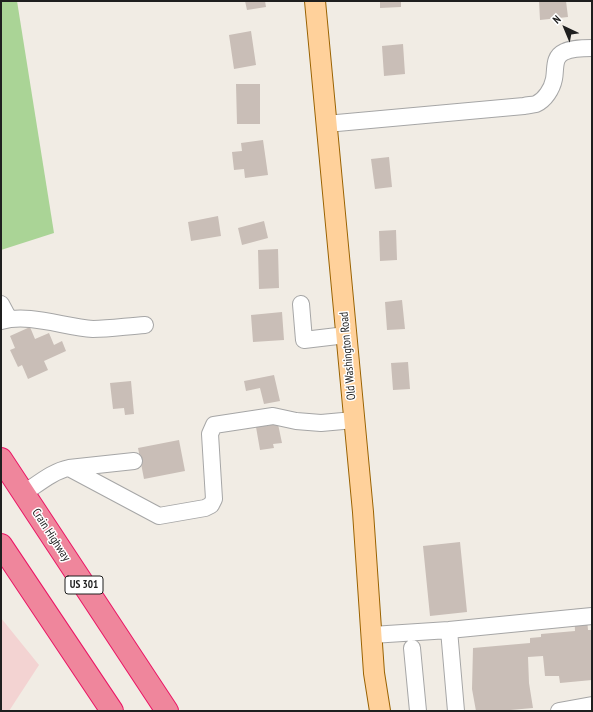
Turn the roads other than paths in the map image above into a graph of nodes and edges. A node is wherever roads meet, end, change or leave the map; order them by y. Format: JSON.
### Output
{"nodes":[{"id":1,"x":315,"y":1,"type":"edge"},
{"id":2,"x":592,"y":48,"type":"edge"},
{"id":3,"x":326,"y":124,"type":"junction"},
{"id":4,"x":1,"y":304,"type":"edge"},
{"id":5,"x":301,"y":304,"type":"dead end"},
{"id":6,"x":5,"y":320,"type":"edge"},
{"id":7,"x":145,"y":325,"type":"dead end"},
{"id":8,"x":346,"y":335,"type":"junction"},
{"id":9,"x":354,"y":420,"type":"junction"},
{"id":10,"x":1,"y":459,"type":"edge"},
{"id":11,"x":134,"y":461,"type":"dead end"},
{"id":12,"x":69,"y":468,"type":"junction"},
{"id":13,"x":24,"y":493,"type":"junction"},
{"id":14,"x":1,"y":545,"type":"edge"},
{"id":15,"x":592,"y":616,"type":"edge"},
{"id":16,"x":449,"y":630,"type":"junction"},
{"id":17,"x":372,"y":635,"type":"junction"},
{"id":18,"x":412,"y":648,"type":"dead end"},
{"id":19,"x":94,"y":685,"type":"junction"},
{"id":20,"x":592,"y":705,"type":"edge"},
{"id":21,"x":104,"y":711,"type":"edge"},
{"id":22,"x":112,"y":711,"type":"edge"},
{"id":23,"x":167,"y":711,"type":"edge"},
{"id":24,"x":380,"y":711,"type":"edge"},
{"id":25,"x":418,"y":711,"type":"edge"},
{"id":26,"x":456,"y":711,"type":"edge"},
{"id":27,"x":559,"y":711,"type":"edge"}],
"edges":[{"from":1,"to":3,"type":"main road","name":"Old Washington Road"},
{"from":2,"to":3,"type":"lane"},
{"from":3,"to":8,"type":"main road","name":"Old Washington Road"},
{"from":4,"to":6,"type":"lane"},
{"from":5,"to":8,"type":"lane"},
{"from":6,"to":7,"type":"lane"},
{"from":8,"to":9,"type":"main road","name":"Old Washington Road"},
{"from":9,"to":12,"type":"lane"},
{"from":9,"to":17,"type":"main road","name":"Old Washington Road"},
{"from":10,"to":13,"type":"highway","name":"Crain Highway","number":"US 301"},
{"from":11,"to":12,"type":"lane"},
{"from":12,"to":13,"type":"lane"},
{"from":13,"to":23,"type":"highway","name":"Crain Highway","number":"US 301"},
{"from":14,"to":19,"type":"highway"},
{"from":15,"to":16,"type":"lane"},
{"from":16,"to":17,"type":"lane"},
{"from":16,"to":26,"type":"lane"},
{"from":17,"to":24,"type":"main road","name":"Old Washington Road"},
{"from":18,"to":25,"type":"lane"},
{"from":19,"to":21,"type":"highway"},
{"from":19,"to":22,"type":"highway"},
{"from":20,"to":27,"type":"lane"}]}
